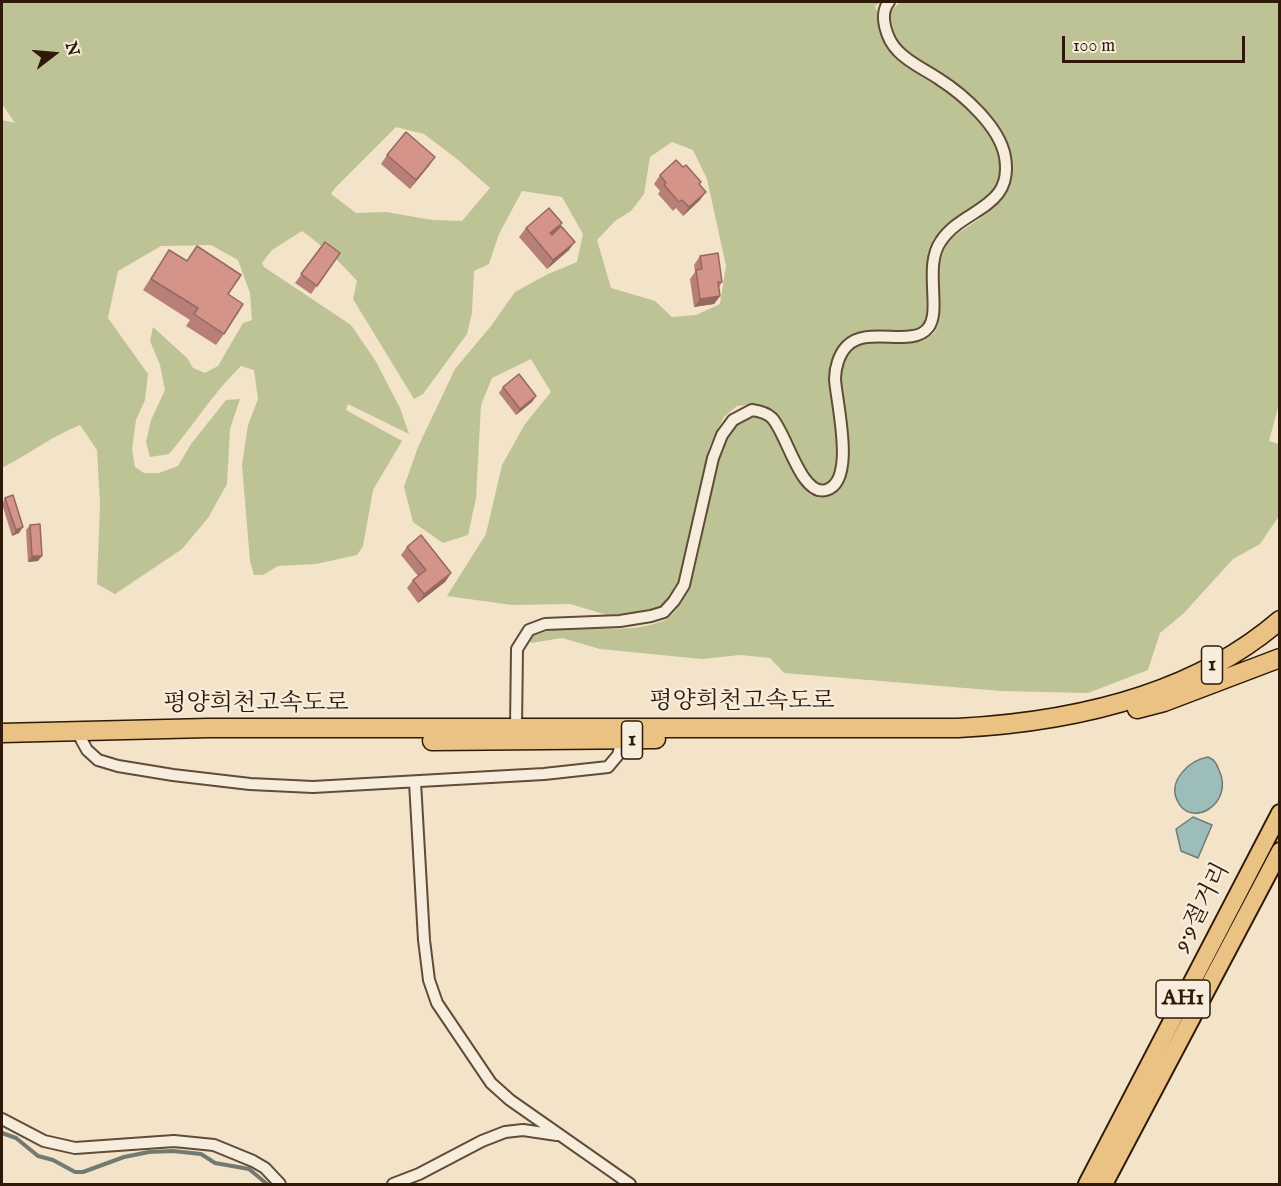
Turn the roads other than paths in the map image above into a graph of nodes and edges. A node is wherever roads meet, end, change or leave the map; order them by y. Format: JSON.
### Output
{"nodes":[{"id":1,"x":889,"y":2,"type":"edge"},
{"id":2,"x":1280,"y":620,"type":"edge"},
{"id":3,"x":1280,"y":658,"type":"edge"},
{"id":4,"x":516,"y":728,"type":"junction"},
{"id":5,"x":2,"y":733,"type":"edge"},
{"id":6,"x":81,"y":739,"type":"junction"},
{"id":7,"x":622,"y":740,"type":"junction"},
{"id":8,"x":2,"y":742,"type":"edge"},
{"id":9,"x":415,"y":782,"type":"junction"},
{"id":10,"x":1280,"y":813,"type":"edge"},
{"id":11,"x":1280,"y":850,"type":"edge"},
{"id":12,"x":2,"y":1119,"type":"edge"},
{"id":13,"x":560,"y":1135,"type":"junction"},
{"id":14,"x":1091,"y":1184,"type":"edge"},
{"id":15,"x":280,"y":1185,"type":"edge"},
{"id":16,"x":393,"y":1185,"type":"edge"},
{"id":17,"x":630,"y":1185,"type":"edge"}],
"edges":[{"from":1,"to":4,"type":"street"},
{"from":2,"to":4,"type":"highway","name":"평양희천고속도로","number":"1"},
{"from":3,"to":7,"type":"highway","name":"평양희천고속도로","number":"1"},
{"from":4,"to":5,"type":"highway","name":"평양희천고속도로","number":"1"},
{"from":6,"to":7,"type":"highway","name":"평양희천고속도로","number":"1"},
{"from":6,"to":8,"type":"highway","name":"평양희천고속도로","number":"1"},
{"from":6,"to":9,"type":"street"},
{"from":7,"to":9,"type":"street"},
{"from":9,"to":13,"type":"street"},
{"from":10,"to":14,"type":"highway","name":"9·9절거리","number":"AH1"},
{"from":11,"to":14,"type":"highway","name":"9·9절거리","number":"AH1"},
{"from":12,"to":15,"type":"street"},
{"from":13,"to":16,"type":"street"},
{"from":13,"to":17,"type":"street"}]}
